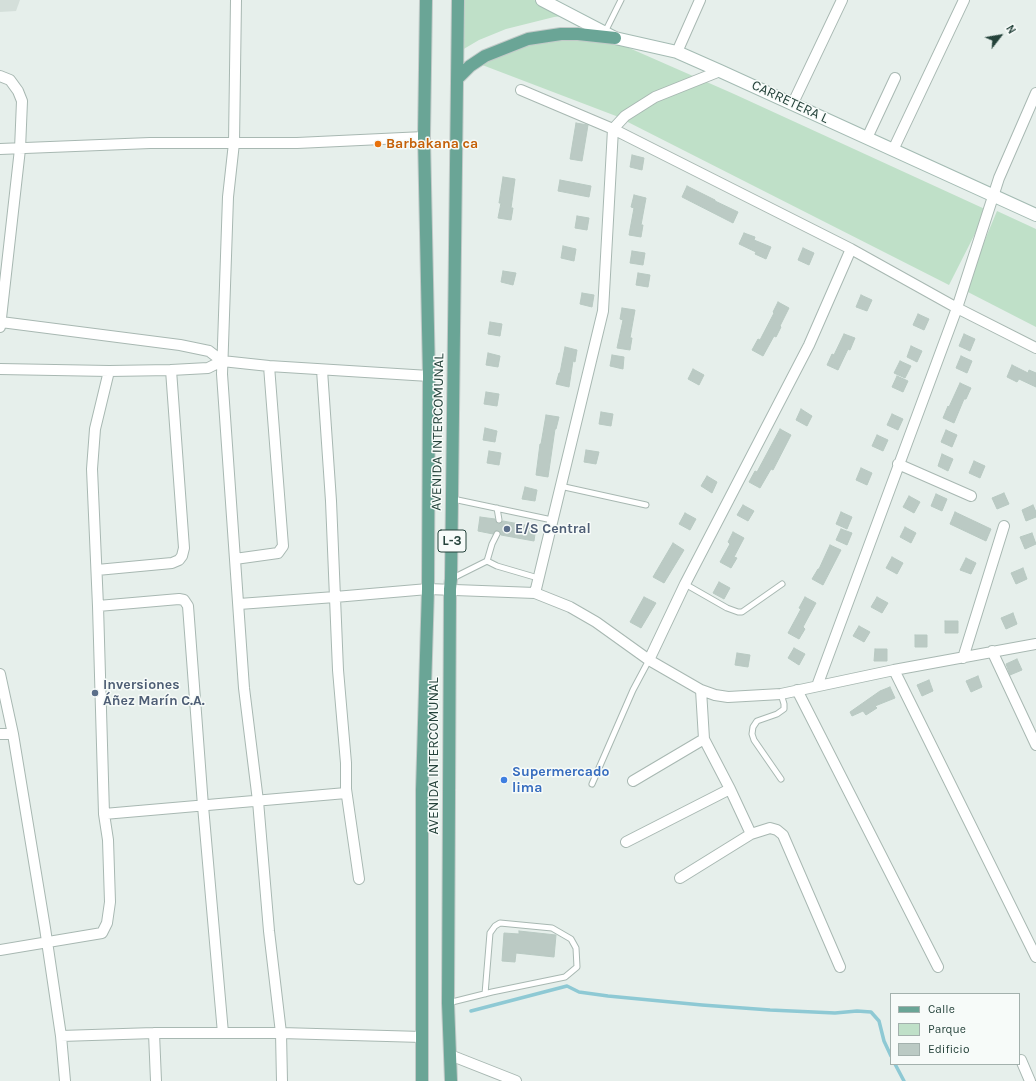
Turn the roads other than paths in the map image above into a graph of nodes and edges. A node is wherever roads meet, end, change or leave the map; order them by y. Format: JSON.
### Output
{"nodes":[{"id":1,"x":236,"y":0,"type":"edge"},
{"id":2,"x":426,"y":0,"type":"edge"},
{"id":3,"x":458,"y":0,"type":"edge"},
{"id":4,"x":542,"y":0,"type":"edge"},
{"id":5,"x":621,"y":0,"type":"edge"},
{"id":6,"x":700,"y":0,"type":"edge"},
{"id":7,"x":842,"y":0,"type":"edge"},
{"id":8,"x":964,"y":0,"type":"edge"},
{"id":9,"x":610,"y":35,"type":"junction"},
{"id":10,"x":677,"y":52,"type":"junction"},
{"id":11,"x":720,"y":70,"type":"junction"},
{"id":12,"x":0,"y":76,"type":"edge"},
{"id":13,"x":458,"y":78,"type":"junction"},
{"id":14,"x":895,"y":78,"type":"dead end"},
{"id":15,"x":521,"y":90,"type":"dead end"},
{"id":16,"x":1036,"y":93,"type":"edge"},
{"id":17,"x":793,"y":103,"type":"junction"},
{"id":18,"x":613,"y":129,"type":"junction"},
{"id":19,"x":424,"y":137,"type":"junction"},
{"id":20,"x":867,"y":138,"type":"junction"},
{"id":21,"x":234,"y":143,"type":"junction"},
{"id":22,"x":0,"y":149,"type":"edge"},
{"id":23,"x":20,"y":149,"type":"junction"},
{"id":24,"x":893,"y":150,"type":"junction"},
{"id":25,"x":993,"y":195,"type":"junction"},
{"id":26,"x":1036,"y":215,"type":"edge"},
{"id":27,"x":851,"y":249,"type":"junction"},
{"id":28,"x":957,"y":308,"type":"junction"},
{"id":29,"x":0,"y":325,"type":"edge"},
{"id":30,"x":1036,"y":348,"type":"edge"},
{"id":31,"x":222,"y":361,"type":"junction"},
{"id":32,"x":269,"y":366,"type":"junction"},
{"id":33,"x":0,"y":369,"type":"edge"},
{"id":34,"x":170,"y":370,"type":"junction"},
{"id":35,"x":322,"y":370,"type":"junction"},
{"id":36,"x":109,"y":371,"type":"junction"},
{"id":37,"x":429,"y":376,"type":"junction"},
{"id":38,"x":898,"y":464,"type":"junction"},
{"id":39,"x":560,"y":486,"type":"junction"},
{"id":40,"x":971,"y":496,"type":"dead end"},
{"id":41,"x":452,"y":499,"type":"junction"},
{"id":42,"x":646,"y":505,"type":"dead end"},
{"id":43,"x":497,"y":508,"type":"junction"},
{"id":44,"x":499,"y":520,"type":"dead end"},
{"id":45,"x":552,"y":520,"type":"junction"},
{"id":46,"x":1004,"y":526,"type":"dead end"},
{"id":47,"x":497,"y":534,"type":"dead end"},
{"id":48,"x":236,"y":559,"type":"junction"},
{"id":49,"x":487,"y":561,"type":"junction"},
{"id":50,"x":97,"y":570,"type":"junction"},
{"id":51,"x":538,"y":578,"type":"junction"},
{"id":52,"x":451,"y":584,"type":"junction"},
{"id":53,"x":685,"y":584,"type":"junction"},
{"id":54,"x":782,"y":584,"type":"dead end"},
{"id":55,"x":428,"y":589,"type":"junction"},
{"id":56,"x":535,"y":593,"type":"junction"},
{"id":57,"x":335,"y":598,"type":"junction"},
{"id":58,"x":239,"y":604,"type":"junction"},
{"id":59,"x":98,"y":606,"type":"junction"},
{"id":60,"x":1036,"y":644,"type":"edge"},
{"id":61,"x":992,"y":651,"type":"junction"},
{"id":62,"x":963,"y":658,"type":"junction"},
{"id":63,"x":649,"y":660,"type":"junction"},
{"id":64,"x":894,"y":670,"type":"junction"},
{"id":65,"x":0,"y":674,"type":"edge"},
{"id":66,"x":817,"y":686,"type":"junction"},
{"id":67,"x":701,"y":690,"type":"junction"},
{"id":68,"x":797,"y":690,"type":"junction"},
{"id":69,"x":781,"y":694,"type":"junction"},
{"id":70,"x":0,"y":734,"type":"edge"},
{"id":71,"x":13,"y":734,"type":"junction"},
{"id":72,"x":704,"y":739,"type":"junction"},
{"id":73,"x":1036,"y":746,"type":"edge"},
{"id":74,"x":781,"y":779,"type":"dead end"},
{"id":75,"x":633,"y":781,"type":"dead end"},
{"id":76,"x":592,"y":784,"type":"dead end"},
{"id":77,"x":730,"y":789,"type":"junction"},
{"id":78,"x":346,"y":793,"type":"junction"},
{"id":79,"x":258,"y":801,"type":"junction"},
{"id":80,"x":203,"y":806,"type":"junction"},
{"id":81,"x":104,"y":814,"type":"junction"},
{"id":82,"x":751,"y":834,"type":"junction"},
{"id":83,"x":626,"y":842,"type":"dead end"},
{"id":84,"x":680,"y":878,"type":"dead end"},
{"id":85,"x":359,"y":879,"type":"dead end"},
{"id":86,"x":47,"y":943,"type":"junction"},
{"id":87,"x":0,"y":950,"type":"edge"},
{"id":88,"x":1036,"y":957,"type":"edge"},
{"id":89,"x":840,"y":967,"type":"dead end"},
{"id":90,"x":938,"y":967,"type":"dead end"},
{"id":91,"x":485,"y":994,"type":"junction"},
{"id":92,"x":448,"y":1003,"type":"junction"},
{"id":93,"x":223,"y":1033,"type":"junction"},
{"id":94,"x":281,"y":1033,"type":"junction"},
{"id":95,"x":154,"y":1034,"type":"junction"},
{"id":96,"x":61,"y":1036,"type":"junction"},
{"id":97,"x":422,"y":1037,"type":"junction"},
{"id":98,"x":450,"y":1055,"type":"junction"},
{"id":99,"x":1021,"y":1060,"type":"dead end"},
{"id":100,"x":65,"y":1081,"type":"edge"},
{"id":101,"x":156,"y":1081,"type":"edge"},
{"id":102,"x":282,"y":1081,"type":"edge"},
{"id":103,"x":422,"y":1081,"type":"edge"},
{"id":104,"x":451,"y":1081,"type":"edge"},
{"id":105,"x":516,"y":1081,"type":"edge"},
{"id":106,"x":1030,"y":1081,"type":"edge"}],
"edges":[{"from":1,"to":21,"type":"street"},
{"from":2,"to":19,"type":"main road","name":"AVENIDA INTERCOMUNAL","number":"L-3"},
{"from":3,"to":13,"type":"main road","name":"AVENIDA INTERCOMUNAL","number":"L-3"},
{"from":4,"to":9,"type":"street","name":"CARRETERA L"},
{"from":5,"to":9,"type":"lane"},
{"from":6,"to":10,"type":"street"},
{"from":7,"to":17,"type":"street"},
{"from":8,"to":24,"type":"street"},
{"from":9,"to":10,"type":"street","name":"CARRETERA L"},
{"from":9,"to":13,"type":"main road"},
{"from":10,"to":11,"type":"street","name":"CARRETERA L"},
{"from":11,"to":17,"type":"street","name":"CARRETERA L"},
{"from":11,"to":18,"type":"street"},
{"from":12,"to":23,"type":"street"},
{"from":13,"to":41,"type":"main road","name":"AVENIDA INTERCOMUNAL","number":"L-3"},
{"from":14,"to":20,"type":"street"},
{"from":15,"to":18,"type":"street"},
{"from":16,"to":25,"type":"street"},
{"from":17,"to":20,"type":"street","name":"CARRETERA L"},
{"from":18,"to":27,"type":"street"},
{"from":18,"to":39,"type":"street"},
{"from":19,"to":21,"type":"street"},
{"from":19,"to":37,"type":"main road","name":"AVENIDA INTERCOMUNAL","number":"L-3"},
{"from":20,"to":24,"type":"street","name":"CARRETERA L"},
{"from":21,"to":23,"type":"street"},
{"from":21,"to":31,"type":"street"},
{"from":22,"to":23,"type":"street"},
{"from":23,"to":29,"type":"street"},
{"from":24,"to":25,"type":"street","name":"CARRETERA L"},
{"from":25,"to":26,"type":"street","name":"CARRETERA L"},
{"from":25,"to":28,"type":"street"},
{"from":27,"to":28,"type":"street"},
{"from":27,"to":53,"type":"street"},
{"from":28,"to":30,"type":"street"},
{"from":28,"to":38,"type":"street"},
{"from":29,"to":31,"type":"street"},
{"from":31,"to":32,"type":"street"},
{"from":31,"to":34,"type":"street"},
{"from":31,"to":48,"type":"street"},
{"from":32,"to":35,"type":"street"},
{"from":32,"to":48,"type":"street"},
{"from":33,"to":36,"type":"street"},
{"from":34,"to":36,"type":"street"},
{"from":34,"to":50,"type":"street"},
{"from":35,"to":37,"type":"street"},
{"from":35,"to":57,"type":"street"},
{"from":36,"to":50,"type":"street"},
{"from":37,"to":55,"type":"main road","name":"AVENIDA INTERCOMUNAL","number":"L-3"},
{"from":38,"to":40,"type":"street"},
{"from":38,"to":66,"type":"street"},
{"from":39,"to":42,"type":"lane"},
{"from":39,"to":45,"type":"street"},
{"from":41,"to":43,"type":"lane"},
{"from":41,"to":52,"type":"main road","name":"AVENIDA INTERCOMUNAL","number":"L-3"},
{"from":43,"to":44,"type":"lane"},
{"from":43,"to":45,"type":"lane"},
{"from":45,"to":51,"type":"street"},
{"from":46,"to":62,"type":"street"},
{"from":47,"to":49,"type":"lane"},
{"from":48,"to":58,"type":"street"},
{"from":49,"to":51,"type":"lane"},
{"from":49,"to":52,"type":"lane"},
{"from":50,"to":59,"type":"street"},
{"from":51,"to":56,"type":"street"},
{"from":52,"to":55,"type":"street"},
{"from":52,"to":56,"type":"street"},
{"from":52,"to":92,"type":"main road","name":"AVENIDA INTERCOMUNAL","number":"L-3"},
{"from":53,"to":54,"type":"lane"},
{"from":53,"to":63,"type":"street"},
{"from":55,"to":57,"type":"street"},
{"from":55,"to":97,"type":"main road","name":"AVENIDA INTERCOMUNAL","number":"L-3"},
{"from":56,"to":63,"type":"street"},
{"from":57,"to":58,"type":"street"},
{"from":57,"to":78,"type":"street"},
{"from":58,"to":79,"type":"street"},
{"from":59,"to":80,"type":"street"},
{"from":59,"to":81,"type":"street"},
{"from":60,"to":61,"type":"street"},
{"from":61,"to":62,"type":"street"},
{"from":61,"to":73,"type":"street"},
{"from":62,"to":64,"type":"street"},
{"from":63,"to":67,"type":"street"},
{"from":63,"to":76,"type":"lane"},
{"from":64,"to":66,"type":"street"},
{"from":64,"to":88,"type":"street"},
{"from":65,"to":71,"type":"street"},
{"from":66,"to":68,"type":"street"},
{"from":67,"to":69,"type":"street"},
{"from":67,"to":72,"type":"street"},
{"from":68,"to":69,"type":"street"},
{"from":68,"to":90,"type":"street"},
{"from":69,"to":74,"type":"lane"},
{"from":70,"to":71,"type":"street"},
{"from":71,"to":86,"type":"street"},
{"from":72,"to":75,"type":"street"},
{"from":72,"to":77,"type":"street"},
{"from":77,"to":82,"type":"street"},
{"from":77,"to":83,"type":"street"},
{"from":78,"to":79,"type":"street"},
{"from":78,"to":85,"type":"street"},
{"from":79,"to":80,"type":"street"},
{"from":79,"to":94,"type":"street"},
{"from":80,"to":81,"type":"street"},
{"from":80,"to":93,"type":"street"},
{"from":81,"to":86,"type":"street"},
{"from":82,"to":84,"type":"street"},
{"from":82,"to":89,"type":"street"},
{"from":86,"to":87,"type":"street"},
{"from":86,"to":96,"type":"street"},
{"from":91,"to":91,"type":"lane"},
{"from":91,"to":92,"type":"lane"},
{"from":92,"to":98,"type":"main road","name":"AVENIDA INTERCOMUNAL","number":"L-3"},
{"from":93,"to":94,"type":"street"},
{"from":93,"to":95,"type":"street"},
{"from":94,"to":97,"type":"street"},
{"from":94,"to":102,"type":"street"},
{"from":95,"to":96,"type":"street"},
{"from":95,"to":101,"type":"street"},
{"from":96,"to":100,"type":"street"},
{"from":97,"to":103,"type":"main road","name":"AVENIDA INTERCOMUNAL","number":"L-3"},
{"from":98,"to":104,"type":"main road","name":"AVENIDA INTERCOMUNAL","number":"L-3"},
{"from":98,"to":105,"type":"street"},
{"from":99,"to":106,"type":"street"}]}
